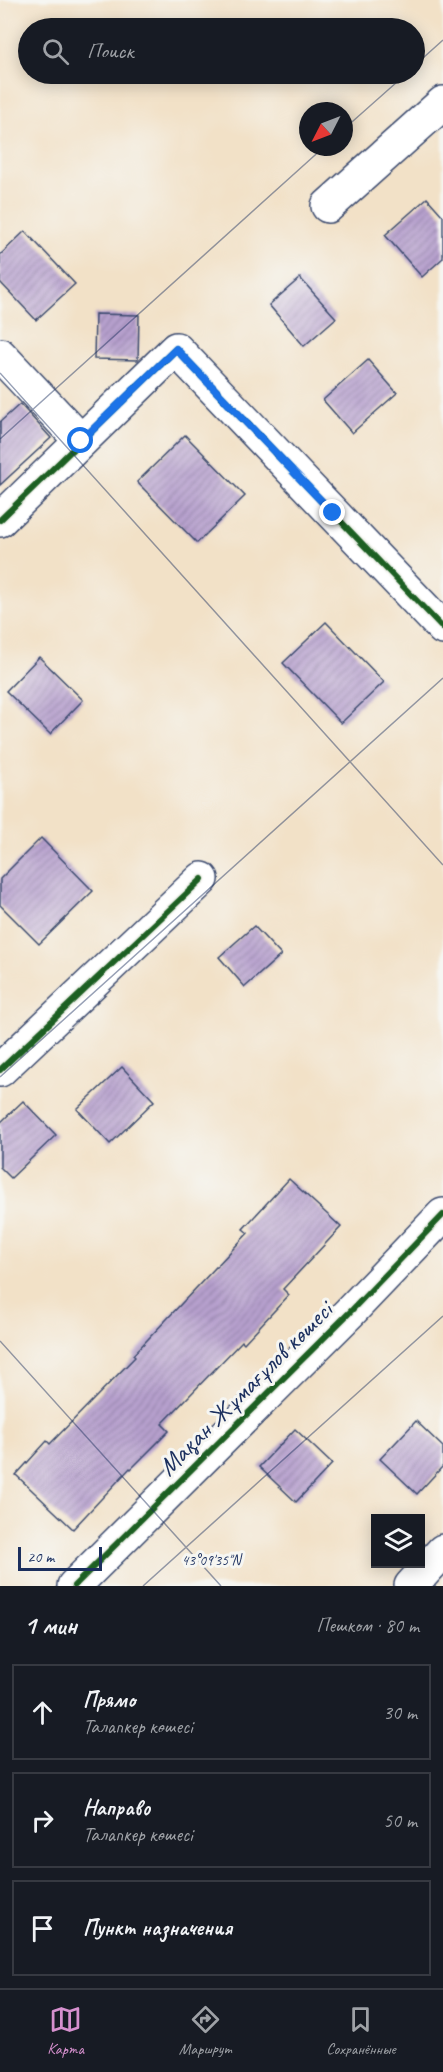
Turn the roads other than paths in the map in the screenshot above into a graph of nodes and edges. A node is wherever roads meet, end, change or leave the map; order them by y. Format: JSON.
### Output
{"nodes":[{"id":1,"x":443,"y":103,"type":"edge"},
{"id":2,"x":328,"y":206,"type":"dead end"},
{"id":3,"x":0,"y":355,"type":"edge"},
{"id":4,"x":81,"y":441,"type":"junction"},
{"id":5,"x":0,"y":520,"type":"edge"},
{"id":6,"x":443,"y":628,"type":"edge"},
{"id":7,"x":202,"y":879,"type":"dead end"},
{"id":8,"x":0,"y":1070,"type":"edge"},
{"id":9,"x":443,"y":1215,"type":"edge"},
{"id":10,"x":443,"y":1551,"type":"edge"},
{"id":11,"x":74,"y":1586,"type":"edge"},
{"id":12,"x":411,"y":1586,"type":"edge"}],
"edges":[{"from":1,"to":2,"type":"street"},
{"from":3,"to":4,"type":"street"},
{"from":4,"to":5,"type":"street"},
{"from":4,"to":6,"type":"street"},
{"from":7,"to":8,"type":"street"},
{"from":9,"to":11,"type":"street","name":"Мақан Жұмағұлов көшесі"},
{"from":10,"to":12,"type":"street"}]}
